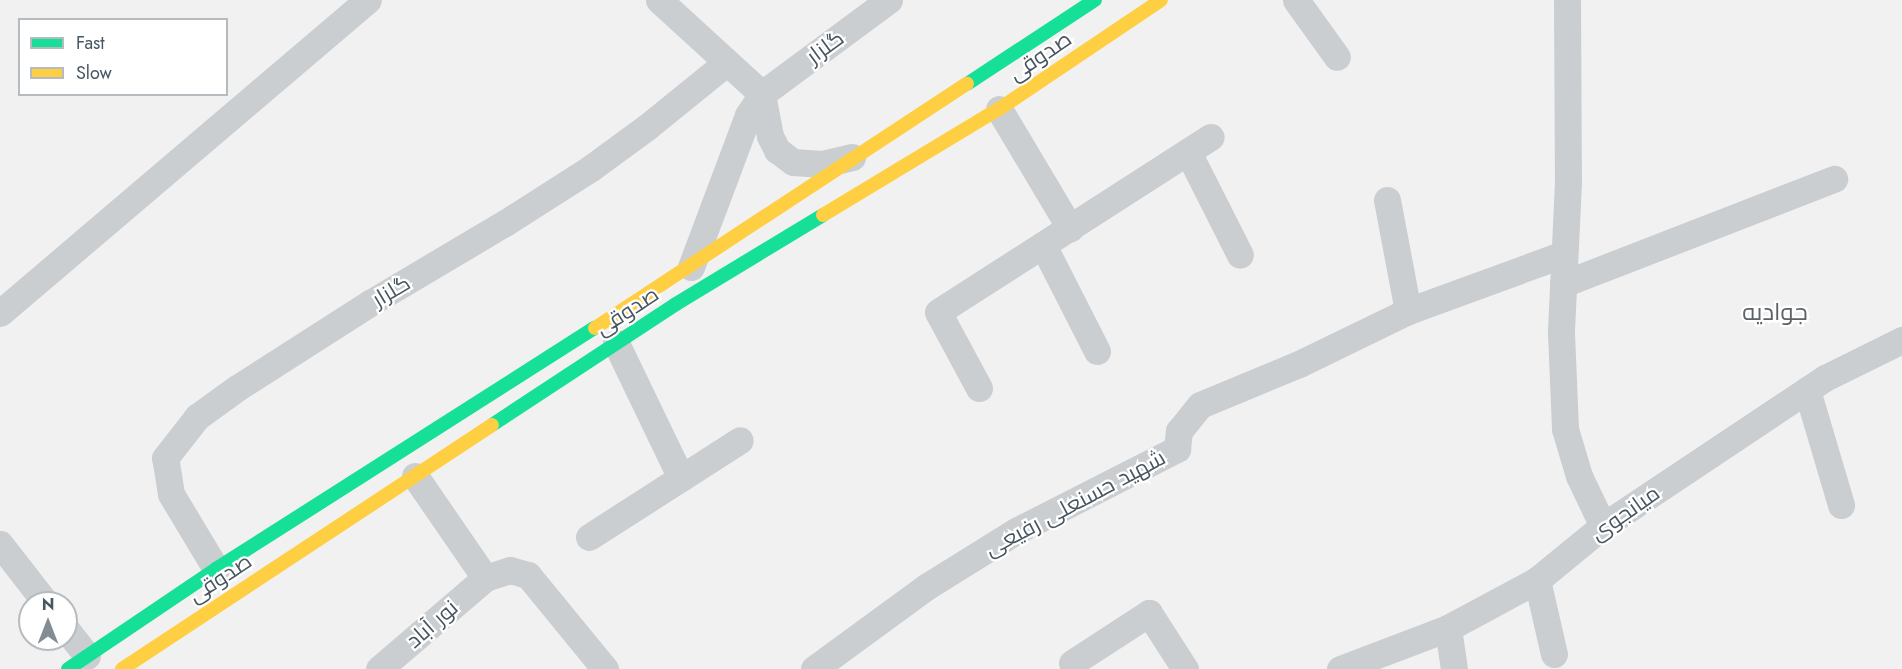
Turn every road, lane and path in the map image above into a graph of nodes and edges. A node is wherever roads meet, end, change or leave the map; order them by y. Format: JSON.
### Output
{"nodes":[{"id":1,"x":368,"y":0,"type":"edge"},
{"id":2,"x":659,"y":0,"type":"edge"},
{"id":3,"x":889,"y":0,"type":"edge"},
{"id":4,"x":1095,"y":0,"type":"edge"},
{"id":5,"x":1161,"y":0,"type":"edge"},
{"id":6,"x":1296,"y":0,"type":"edge"},
{"id":7,"x":1567,"y":0,"type":"edge"},
{"id":8,"x":1337,"y":57,"type":"dead end"},
{"id":9,"x":726,"y":63,"type":"junction"},
{"id":10,"x":762,"y":94,"type":"junction"},
{"id":11,"x":999,"y":109,"type":"junction"},
{"id":12,"x":1211,"y":137,"type":"dead end"},
{"id":13,"x":1188,"y":152,"type":"junction"},
{"id":14,"x":863,"y":153,"type":"junction"},
{"id":15,"x":1834,"y":179,"type":"dead end"},
{"id":16,"x":1387,"y":200,"type":"dead end"},
{"id":17,"x":1070,"y":228,"type":"junction"},
{"id":18,"x":1043,"y":245,"type":"junction"},
{"id":19,"x":1564,"y":254,"type":"junction"},
{"id":20,"x":1240,"y":255,"type":"dead end"},
{"id":21,"x":691,"y":267,"type":"junction"},
{"id":22,"x":1563,"y":284,"type":"junction"},
{"id":23,"x":1408,"y":311,"type":"junction"},
{"id":24,"x":0,"y":313,"type":"edge"},
{"id":25,"x":1902,"y":340,"type":"edge"},
{"id":26,"x":616,"y":343,"type":"junction"},
{"id":27,"x":1096,"y":351,"type":"dead end"},
{"id":28,"x":979,"y":388,"type":"dead end"},
{"id":29,"x":1808,"y":390,"type":"junction"},
{"id":30,"x":740,"y":440,"type":"dead end"},
{"id":31,"x":415,"y":476,"type":"junction"},
{"id":32,"x":681,"y":478,"type":"junction"},
{"id":33,"x":1841,"y":505,"type":"dead end"},
{"id":34,"x":1603,"y":526,"type":"junction"},
{"id":35,"x":589,"y":537,"type":"dead end"},
{"id":36,"x":0,"y":544,"type":"edge"},
{"id":37,"x":216,"y":569,"type":"junction"},
{"id":38,"x":485,"y":578,"type":"junction"},
{"id":39,"x":1537,"y":580,"type":"junction"},
{"id":40,"x":37,"y":591,"type":"edge"},
{"id":41,"x":1448,"y":628,"type":"junction"},
{"id":42,"x":158,"y":644,"type":"junction"},
{"id":43,"x":1554,"y":654,"type":"dead end"},
{"id":44,"x":78,"y":662,"type":"edge"},
{"id":45,"x":1072,"y":663,"type":"dead end"},
{"id":46,"x":122,"y":669,"type":"edge"},
{"id":47,"x":139,"y":669,"type":"edge"},
{"id":48,"x":379,"y":669,"type":"edge"},
{"id":49,"x":605,"y":669,"type":"edge"},
{"id":50,"x":814,"y":669,"type":"edge"},
{"id":51,"x":1185,"y":669,"type":"edge"},
{"id":52,"x":1340,"y":669,"type":"edge"},
{"id":53,"x":1454,"y":669,"type":"edge"}],
"edges":[{"from":1,"to":24,"type":"street"},
{"from":2,"to":9,"type":"street"},
{"from":3,"to":10,"type":"street","name":"گلزار"},
{"from":4,"to":14,"type":"main road","name":"صدوقی"},
{"from":5,"to":11,"type":"main road","name":"صدوقی"},
{"from":6,"to":8,"type":"street"},
{"from":7,"to":19,"type":"street"},
{"from":9,"to":10,"type":"street"},
{"from":9,"to":37,"type":"street","name":"گلزار"},
{"from":10,"to":14,"type":"street"},
{"from":10,"to":21,"type":"street"},
{"from":11,"to":17,"type":"street"},
{"from":11,"to":26,"type":"main road","name":"صدوقی"},
{"from":12,"to":13,"type":"street"},
{"from":13,"to":17,"type":"street"},
{"from":13,"to":20,"type":"street"},
{"from":14,"to":21,"type":"main road","name":"صدوقی"},
{"from":15,"to":22,"type":"street"},
{"from":16,"to":23,"type":"street"},
{"from":17,"to":18,"type":"street"},
{"from":18,"to":27,"type":"street"},
{"from":18,"to":28,"type":"street"},
{"from":19,"to":22,"type":"street"},
{"from":19,"to":23,"type":"street","name":"شهید حسنعلی رفیعی"},
{"from":21,"to":37,"type":"main road","name":"صدوقی"},
{"from":22,"to":34,"type":"street"},
{"from":23,"to":50,"type":"street","name":"شهید حسنعلی رفیعی"},
{"from":25,"to":29,"type":"street","name":"میانجوی"},
{"from":26,"to":31,"type":"main road","name":"صدوقی"},
{"from":26,"to":32,"type":"street"},
{"from":29,"to":33,"type":"street"},
{"from":29,"to":34,"type":"street","name":"میانجوی"},
{"from":30,"to":32,"type":"street"},
{"from":31,"to":38,"type":"street"},
{"from":31,"to":42,"type":"main road","name":"صدوقی"},
{"from":32,"to":35,"type":"street"},
{"from":34,"to":39,"type":"street","name":"میانجوی"},
{"from":36,"to":40,"type":"street"},
{"from":37,"to":44,"type":"main road","name":"صدوقی"},
{"from":38,"to":48,"type":"street","name":"نور آباد"},
{"from":38,"to":49,"type":"street"},
{"from":39,"to":41,"type":"street","name":"میانجوی"},
{"from":39,"to":43,"type":"street"},
{"from":41,"to":52,"type":"street","name":"میانجوی"},
{"from":41,"to":53,"type":"street"},
{"from":42,"to":46,"type":"main road","name":"صدوقی"},
{"from":42,"to":47,"type":"street"},
{"from":45,"to":51,"type":"street"}]}
